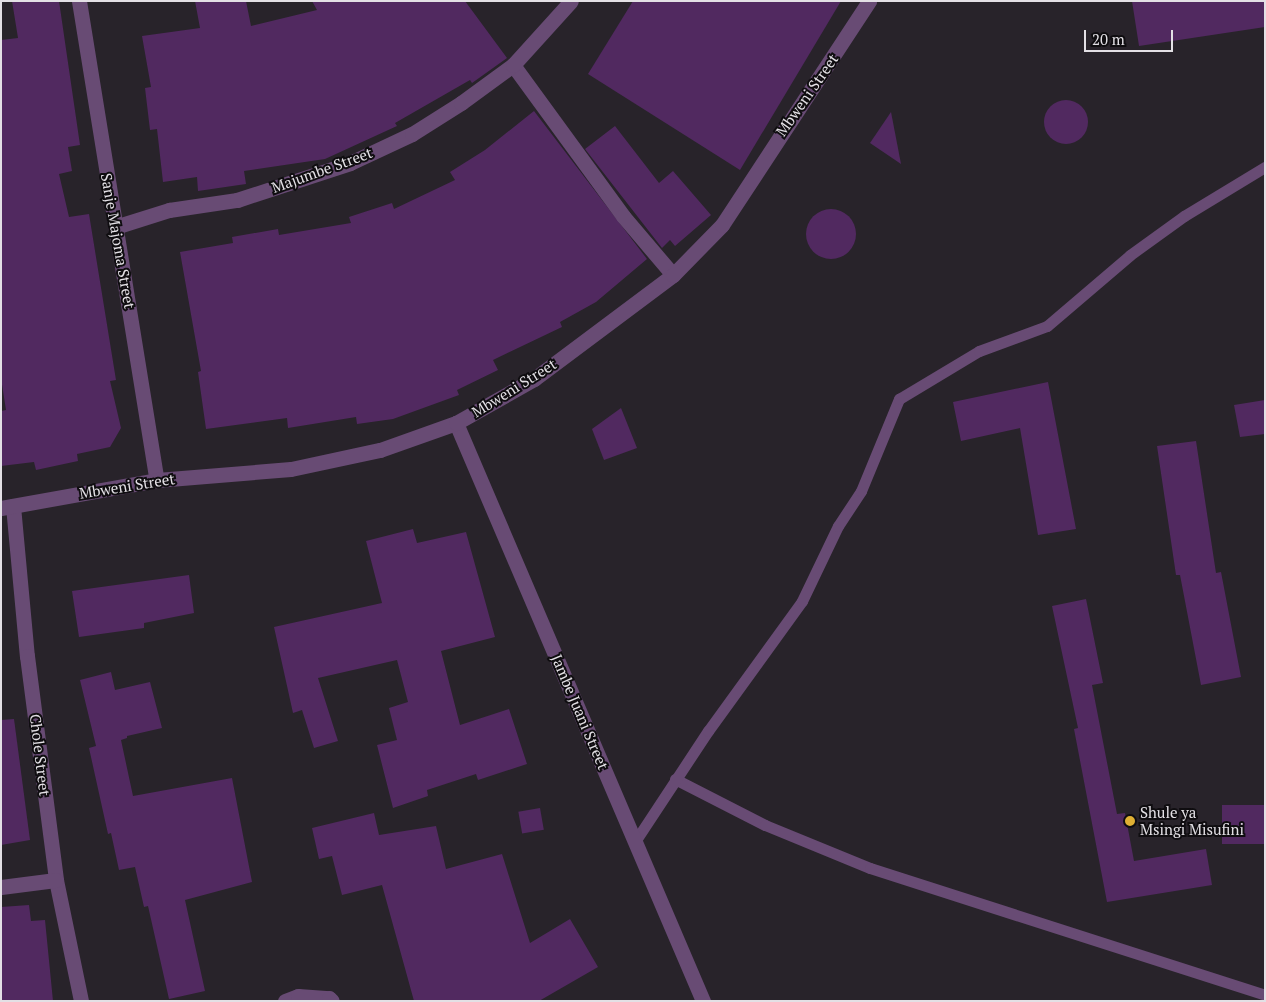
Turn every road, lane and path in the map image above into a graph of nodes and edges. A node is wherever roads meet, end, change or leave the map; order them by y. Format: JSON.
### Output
{"nodes":[{"id":1,"x":79,"y":1,"type":"edge"},
{"id":2,"x":571,"y":1,"type":"edge"},
{"id":3,"x":869,"y":1,"type":"edge"},
{"id":4,"x":513,"y":65,"type":"junction"},
{"id":5,"x":1265,"y":167,"type":"edge"},
{"id":6,"x":115,"y":227,"type":"junction"},
{"id":7,"x":673,"y":275,"type":"junction"},
{"id":8,"x":456,"y":423,"type":"junction"},
{"id":9,"x":157,"y":480,"type":"junction"},
{"id":10,"x":7,"y":507,"type":"edge"},
{"id":11,"x":676,"y":779,"type":"junction"},
{"id":12,"x":636,"y":840,"type":"junction"},
{"id":13,"x":56,"y":880,"type":"junction"},
{"id":14,"x":1,"y":887,"type":"edge"},
{"id":15,"x":1265,"y":995,"type":"edge"},
{"id":16,"x":81,"y":1001,"type":"edge"},
{"id":17,"x":285,"y":1001,"type":"edge"},
{"id":18,"x":332,"y":1001,"type":"edge"},
{"id":19,"x":703,"y":1001,"type":"edge"}],
"edges":[{"from":1,"to":6,"type":"street","name":"Sanje Majoma Street"},
{"from":2,"to":4,"type":"street","name":"Majumbe Street"},
{"from":3,"to":7,"type":"street","name":"Mbweni Street"},
{"from":4,"to":6,"type":"street","name":"Majumbe Street"},
{"from":4,"to":7,"type":"street"},
{"from":5,"to":11,"type":"lane"},
{"from":6,"to":9,"type":"street","name":"Sanje Majoma Street"},
{"from":7,"to":8,"type":"street","name":"Mbweni Street"},
{"from":8,"to":9,"type":"street","name":"Mbweni Street"},
{"from":8,"to":12,"type":"street","name":"Jambe Juani Street"},
{"from":9,"to":10,"type":"street","name":"Mbweni Street"},
{"from":10,"to":13,"type":"street","name":"Chole Street"},
{"from":11,"to":12,"type":"lane"},
{"from":11,"to":15,"type":"lane"},
{"from":12,"to":19,"type":"street","name":"Jambe Juani Street"},
{"from":13,"to":14,"type":"street"},
{"from":13,"to":16,"type":"street","name":"Chole Street"},
{"from":17,"to":18,"type":"street"}]}
